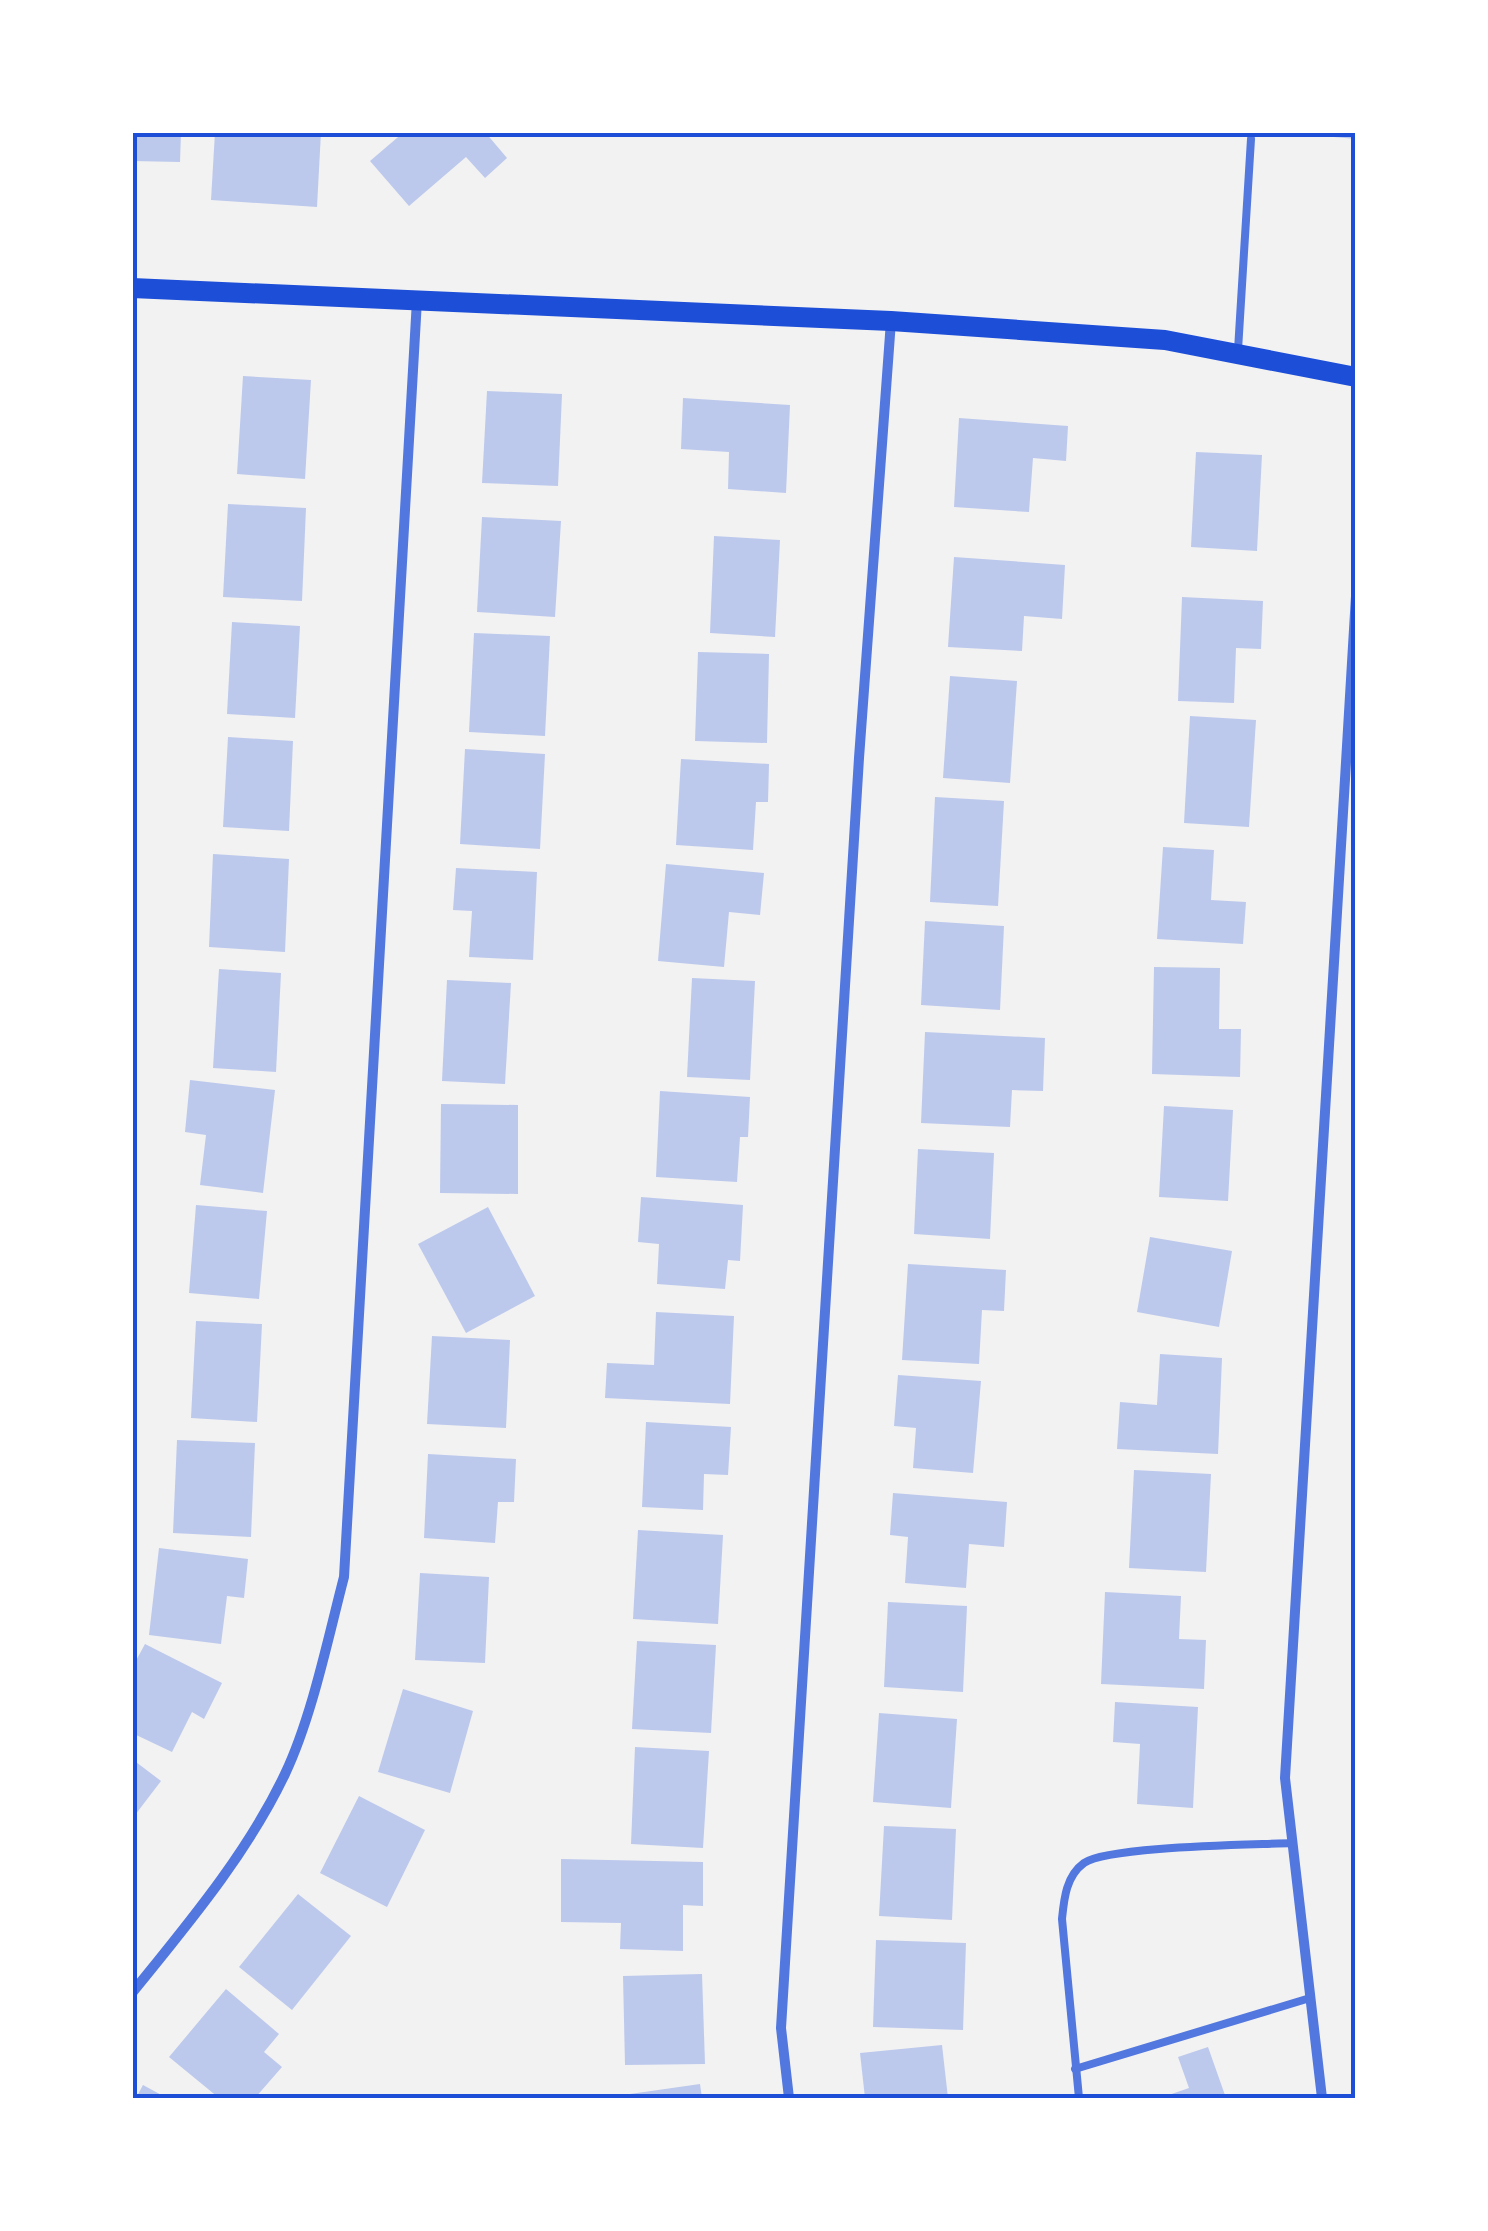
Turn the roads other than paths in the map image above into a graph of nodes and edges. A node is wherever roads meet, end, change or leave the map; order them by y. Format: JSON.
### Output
{"nodes":[{"id":1,"x":1250,"y":140,"type":"dead end"},
{"id":2,"x":132,"y":288,"type":"edge"},
{"id":3,"x":417,"y":298,"type":"junction"},
{"id":4,"x":890,"y":321,"type":"junction"},
{"id":5,"x":1237,"y":354,"type":"junction"},
{"id":6,"x":1356,"y":377,"type":"edge"},
{"id":7,"x":1356,"y":596,"type":"edge"},
{"id":8,"x":1293,"y":1843,"type":"junction"},
{"id":9,"x":132,"y":1994,"type":"edge"},
{"id":10,"x":1310,"y":1998,"type":"junction"},
{"id":11,"x":1075,"y":2068,"type":"junction"},
{"id":12,"x":789,"y":2098,"type":"edge"},
{"id":13,"x":1079,"y":2098,"type":"edge"},
{"id":14,"x":1322,"y":2098,"type":"edge"}],
"edges":[{"from":1,"to":5,"type":"lane"},
{"from":2,"to":3,"type":"main road"},
{"from":3,"to":4,"type":"main road"},
{"from":3,"to":9,"type":"street"},
{"from":4,"to":5,"type":"main road"},
{"from":4,"to":12,"type":"street"},
{"from":5,"to":6,"type":"main road"},
{"from":7,"to":8,"type":"street"},
{"from":8,"to":10,"type":"street"},
{"from":8,"to":11,"type":"lane"},
{"from":10,"to":11,"type":"lane"},
{"from":10,"to":14,"type":"street"},
{"from":11,"to":13,"type":"lane"}]}
